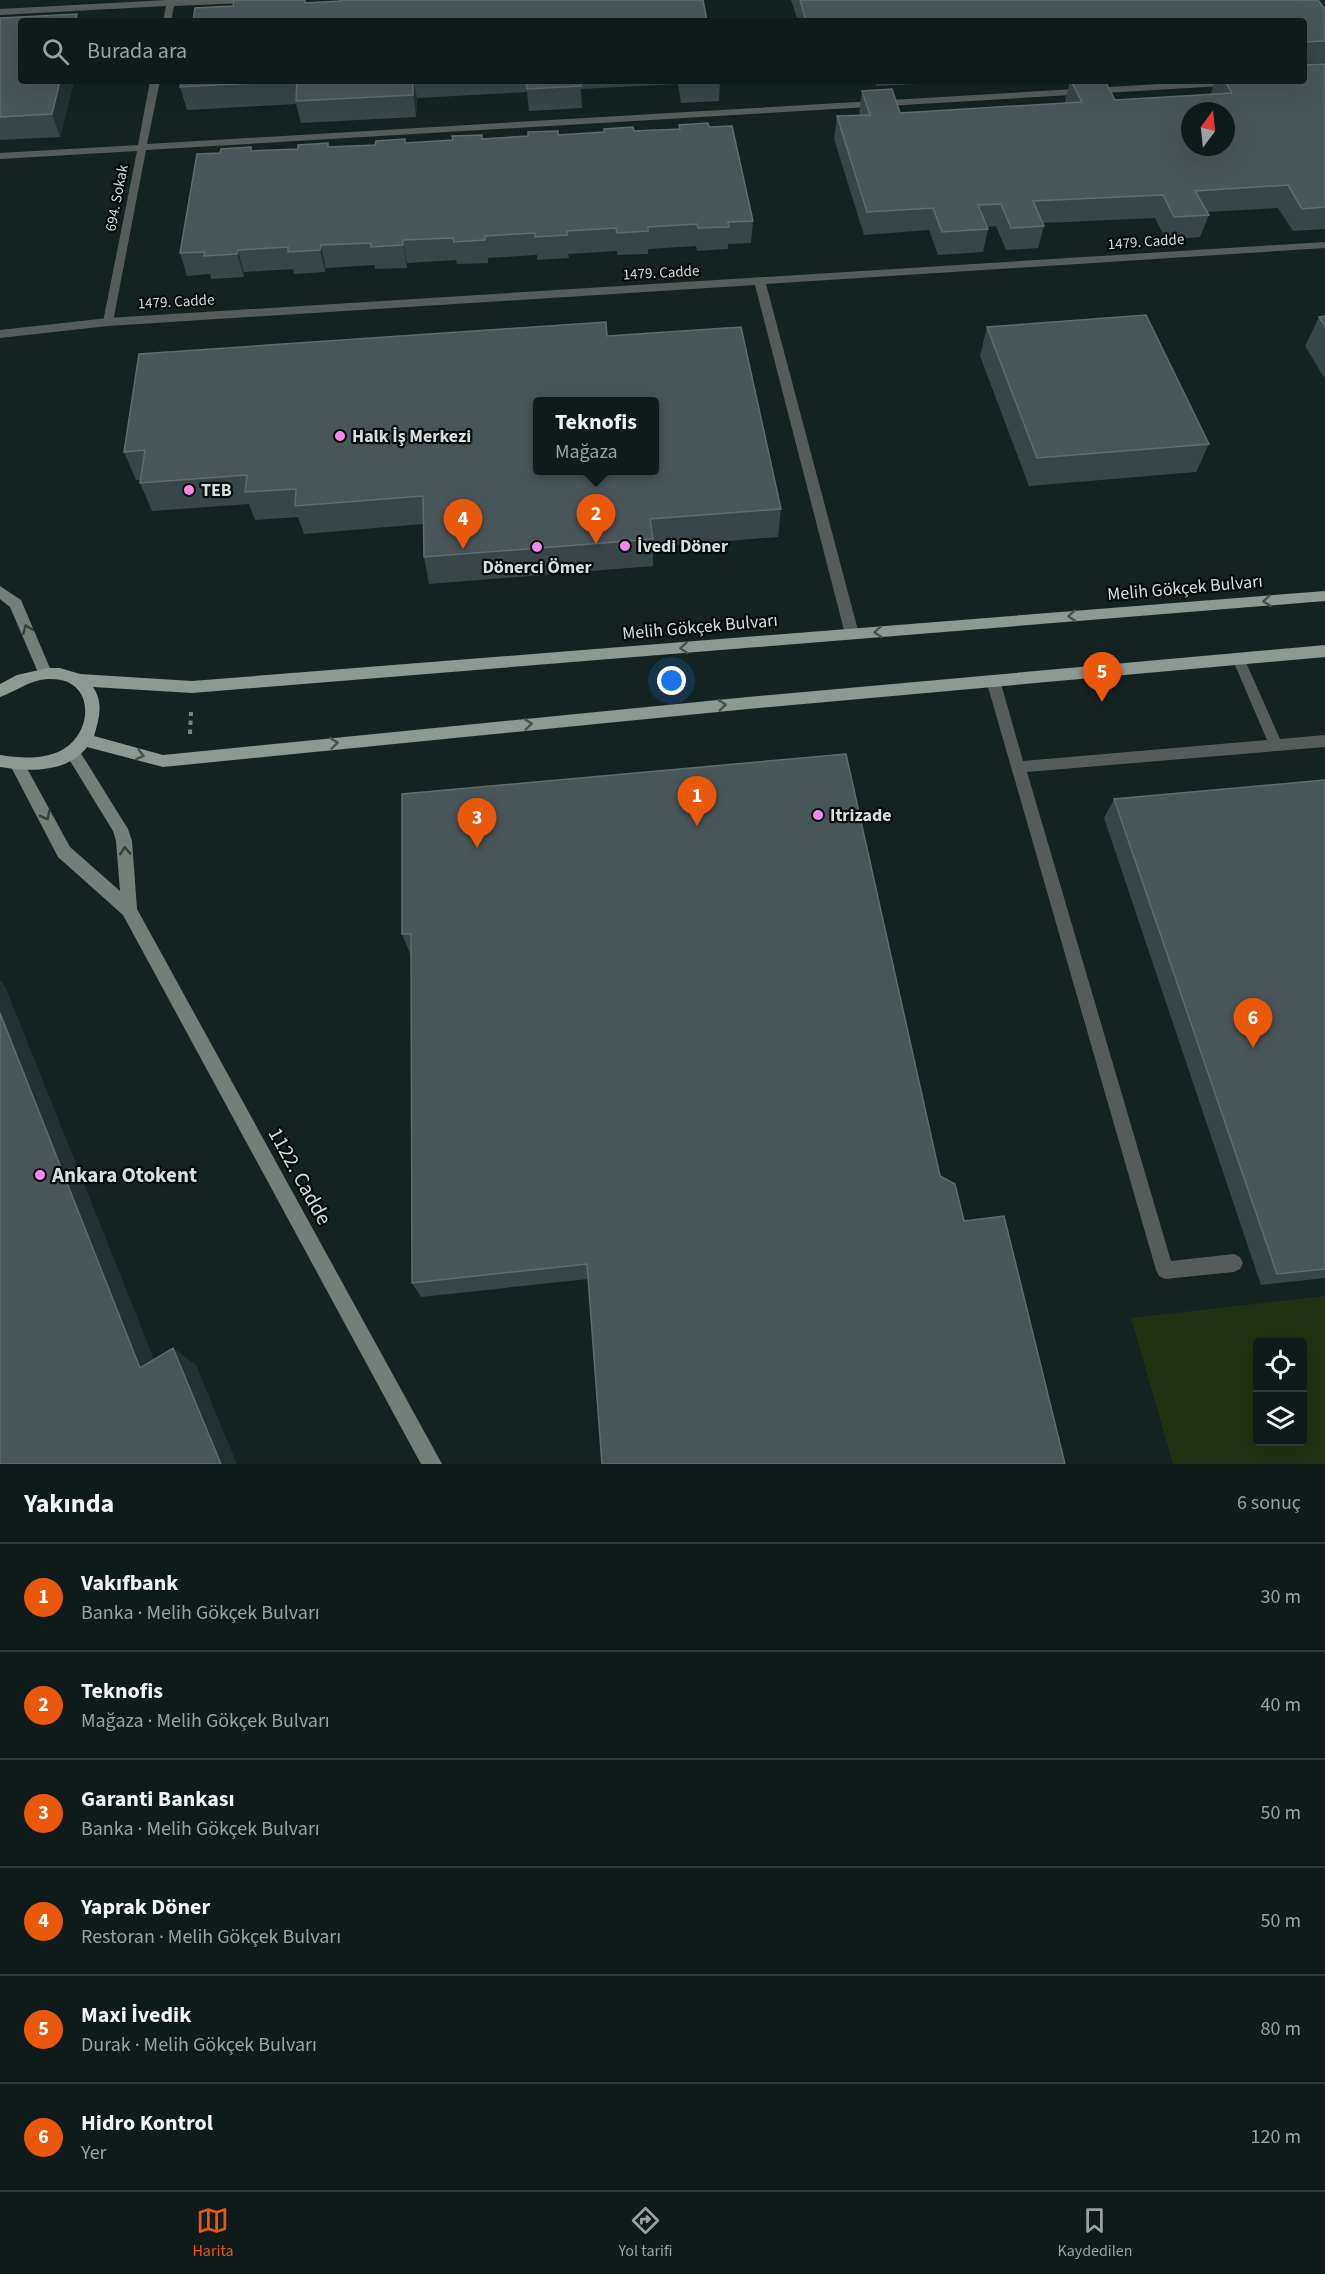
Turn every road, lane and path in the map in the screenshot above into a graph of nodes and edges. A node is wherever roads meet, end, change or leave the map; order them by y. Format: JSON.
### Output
{"nodes":[{"id":1,"x":244,"y":0,"type":"edge"},
{"id":2,"x":170,"y":2,"type":"edge"},
{"id":3,"x":0,"y":12,"type":"edge"},
{"id":4,"x":167,"y":18,"type":"edge"},
{"id":5,"x":154,"y":84,"type":"edge"},
{"id":6,"x":1207,"y":84,"type":"edge"},
{"id":7,"x":142,"y":149,"type":"junction"},
{"id":8,"x":0,"y":156,"type":"edge"},
{"id":9,"x":1325,"y":245,"type":"edge"},
{"id":10,"x":760,"y":282,"type":"junction"},
{"id":11,"x":108,"y":322,"type":"junction"},
{"id":12,"x":0,"y":334,"type":"edge"},
{"id":13,"x":0,"y":591,"type":"edge"},
{"id":14,"x":1325,"y":596,"type":"edge"},
{"id":15,"x":852,"y":634,"type":"junction"},
{"id":16,"x":1325,"y":651,"type":"edge"},
{"id":17,"x":1238,"y":658,"type":"junction"},
{"id":18,"x":45,"y":673,"type":"junction"},
{"id":19,"x":78,"y":680,"type":"junction"},
{"id":20,"x":993,"y":680,"type":"junction"},
{"id":21,"x":192,"y":687,"type":"junction"},
{"id":22,"x":0,"y":691,"type":"edge"},
{"id":23,"x":1325,"y":741,"type":"edge"},
{"id":24,"x":78,"y":746,"type":"junction"},
{"id":25,"x":1276,"y":746,"type":"junction"},
{"id":26,"x":189,"y":758,"type":"junction"},
{"id":27,"x":0,"y":761,"type":"edge"},
{"id":28,"x":18,"y":765,"type":"junction"},
{"id":29,"x":1018,"y":767,"type":"junction"},
{"id":30,"x":129,"y":910,"type":"junction"},
{"id":31,"x":1234,"y":1263,"type":"dead end"},
{"id":32,"x":432,"y":1464,"type":"edge"}],
"edges":[{"from":1,"to":2,"type":"lane"},
{"from":2,"to":3,"type":"lane"},
{"from":2,"to":4,"type":"lane"},
{"from":5,"to":7,"type":"lane","name":"694. Sokak"},
{"from":6,"to":7,"type":"lane"},
{"from":7,"to":8,"type":"lane"},
{"from":7,"to":11,"type":"lane","name":"694. Sokak"},
{"from":9,"to":10,"type":"street","name":"1479. Cadde"},
{"from":10,"to":11,"type":"street","name":"1479. Cadde"},
{"from":10,"to":15,"type":"street"},
{"from":11,"to":12,"type":"street","name":"1479. Cadde"},
{"from":18,"to":13,"type":"main road","one_way":true},
{"from":14,"to":15,"type":"main road","name":"Melih Gökçek Bulvarı","one_way":true},
{"from":15,"to":21,"type":"main road","name":"Melih Gökçek Bulvarı","one_way":true},
{"from":16,"to":17,"type":"main road"},
{"from":17,"to":20,"type":"main road"},
{"from":17,"to":25,"type":"lane"},
{"from":18,"to":19,"type":"main road","name":"Melih Gökçek Bulvarı"},
{"from":18,"to":22,"type":"main road"},
{"from":19,"to":21,"type":"main road","name":"Melih Gökçek Bulvarı"},
{"from":19,"to":24,"type":"main road"},
{"from":26,"to":20,"type":"main road","one_way":true},
{"from":20,"to":29,"type":"lane"},
{"from":21,"to":26,"type":"path"},
{"from":23,"to":25,"type":"lane"},
{"from":24,"to":26,"type":"main road","one_way":true},
{"from":24,"to":28,"type":"main road"},
{"from":30,"to":24,"type":"main road","name":"1122. Cadde","one_way":true},
{"from":25,"to":29,"type":"lane"},
{"from":27,"to":28,"type":"main road"},
{"from":28,"to":30,"type":"main road","name":"1122. Cadde","one_way":true},
{"from":29,"to":31,"type":"lane"},
{"from":30,"to":32,"type":"main road","name":"1122. Cadde"}]}
